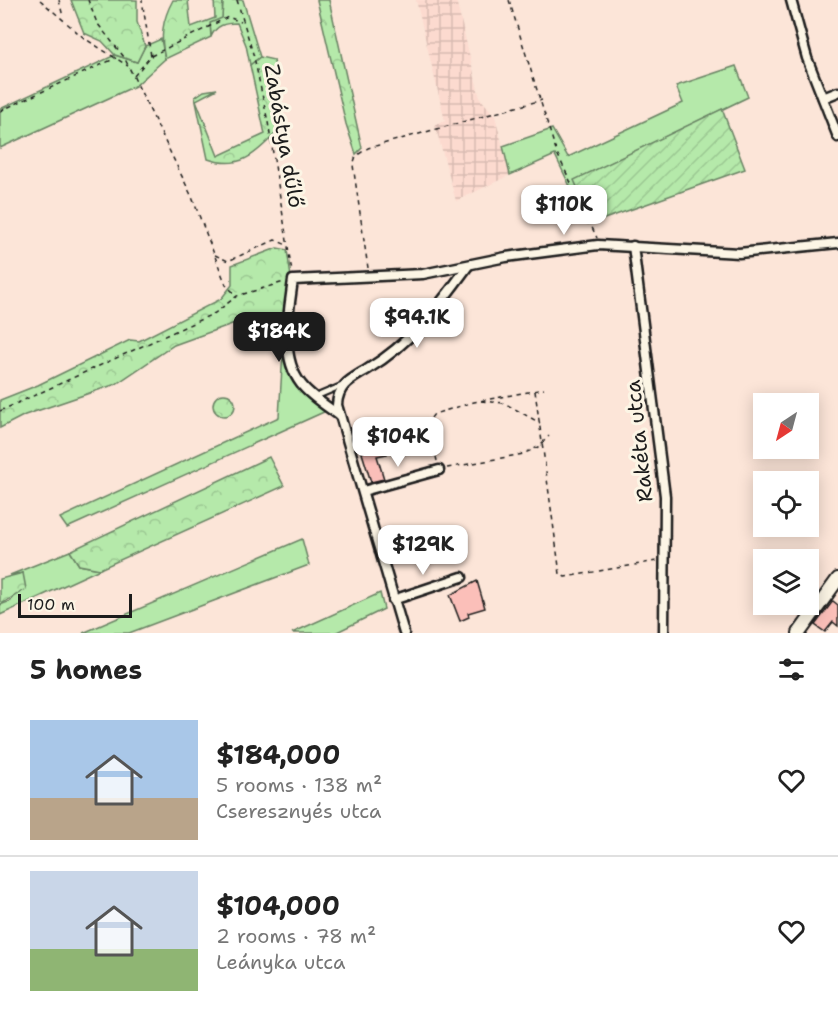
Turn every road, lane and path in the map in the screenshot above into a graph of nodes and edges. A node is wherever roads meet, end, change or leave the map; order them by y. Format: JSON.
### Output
{"nodes":[{"id":1,"x":40,"y":0,"type":"edge"},
{"id":2,"x":59,"y":0,"type":"edge"},
{"id":3,"x":88,"y":0,"type":"edge"},
{"id":4,"x":142,"y":0,"type":"edge"},
{"id":5,"x":237,"y":0,"type":"edge"},
{"id":6,"x":509,"y":0,"type":"edge"},
{"id":7,"x":791,"y":0,"type":"edge"},
{"id":8,"x":64,"y":19,"type":"junction"},
{"id":9,"x":243,"y":24,"type":"junction"},
{"id":10,"x":150,"y":56,"type":"junction"},
{"id":11,"x":116,"y":58,"type":"junction"},
{"id":12,"x":129,"y":67,"type":"junction"},
{"id":13,"x":133,"y":76,"type":"junction"},
{"id":14,"x":838,"y":92,"type":"edge"},
{"id":15,"x":823,"y":98,"type":"junction"},
{"id":16,"x":542,"y":100,"type":"junction"},
{"id":17,"x":0,"y":111,"type":"edge"},
{"id":18,"x":838,"y":137,"type":"edge"},
{"id":19,"x":838,"y":243,"type":"edge"},
{"id":20,"x":288,"y":245,"type":"junction"},
{"id":21,"x":598,"y":245,"type":"junction"},
{"id":22,"x":633,"y":246,"type":"junction"},
{"id":23,"x":214,"y":254,"type":"junction"},
{"id":24,"x":468,"y":266,"type":"junction"},
{"id":25,"x":369,"y":278,"type":"junction"},
{"id":26,"x":293,"y":280,"type":"junction"},
{"id":27,"x":237,"y":296,"type":"junction"},
{"id":28,"x":344,"y":385,"type":"junction"},
{"id":29,"x":544,"y":390,"type":"dead end"},
{"id":30,"x":535,"y":391,"type":"junction"},
{"id":31,"x":315,"y":398,"type":"junction"},
{"id":32,"x":474,"y":402,"type":"junction"},
{"id":33,"x":0,"y":411,"type":"edge"},
{"id":34,"x":340,"y":416,"type":"junction"},
{"id":35,"x":540,"y":423,"type":"junction"},
{"id":36,"x":549,"y":436,"type":"dead end"},
{"id":37,"x":543,"y":441,"type":"junction"},
{"id":38,"x":439,"y":470,"type":"junction"},
{"id":39,"x":363,"y":492,"type":"junction"},
{"id":40,"x":666,"y":559,"type":"junction"},
{"id":41,"x":462,"y":577,"type":"dead end"},
{"id":42,"x":838,"y":579,"type":"edge"},
{"id":43,"x":393,"y":600,"type":"junction"},
{"id":44,"x":404,"y":633,"type":"edge"},
{"id":45,"x":664,"y":633,"type":"edge"},
{"id":46,"x":799,"y":633,"type":"edge"}],
"edges":[{"from":1,"to":8,"type":"path"},
{"from":2,"to":8,"type":"path"},
{"from":3,"to":12,"type":"path"},
{"from":4,"to":10,"type":"path"},
{"from":5,"to":9,"type":"path","name":"Zabástya dűlő"},
{"from":6,"to":16,"type":"path"},
{"from":7,"to":15,"type":"street"},
{"from":8,"to":11,"type":"path"},
{"from":9,"to":10,"type":"path"},
{"from":9,"to":20,"type":"path","name":"Zabástya dűlő"},
{"from":10,"to":13,"type":"path"},
{"from":11,"to":12,"type":"path"},
{"from":11,"to":17,"type":"path"},
{"from":12,"to":13,"type":"path"},
{"from":13,"to":23,"type":"path"},
{"from":14,"to":15,"type":"street"},
{"from":15,"to":18,"type":"street"},
{"from":16,"to":21,"type":"path"},
{"from":16,"to":25,"type":"path"},
{"from":19,"to":22,"type":"street"},
{"from":20,"to":23,"type":"path"},
{"from":20,"to":26,"type":"path","name":"Zabástya dűlő"},
{"from":21,"to":22,"type":"street"},
{"from":21,"to":24,"type":"street"},
{"from":22,"to":40,"type":"street","name":"Rakéta utca"},
{"from":23,"to":27,"type":"path"},
{"from":24,"to":25,"type":"street"},
{"from":24,"to":28,"type":"street"},
{"from":25,"to":26,"type":"street"},
{"from":26,"to":27,"type":"path"},
{"from":26,"to":31,"type":"street"},
{"from":27,"to":33,"type":"path"},
{"from":28,"to":31,"type":"lane"},
{"from":28,"to":34,"type":"street"},
{"from":29,"to":30,"type":"path"},
{"from":30,"to":32,"type":"path"},
{"from":30,"to":35,"type":"path"},
{"from":31,"to":34,"type":"street"},
{"from":32,"to":35,"type":"path"},
{"from":32,"to":38,"type":"path"},
{"from":34,"to":39,"type":"street"},
{"from":35,"to":37,"type":"path"},
{"from":36,"to":37,"type":"path"},
{"from":37,"to":38,"type":"path"},
{"from":37,"to":40,"type":"path"},
{"from":38,"to":39,"type":"street"},
{"from":39,"to":43,"type":"street"},
{"from":40,"to":45,"type":"street","name":"Rakéta utca"},
{"from":41,"to":43,"type":"street"},
{"from":42,"to":46,"type":"main road"},
{"from":43,"to":44,"type":"street"}]}
